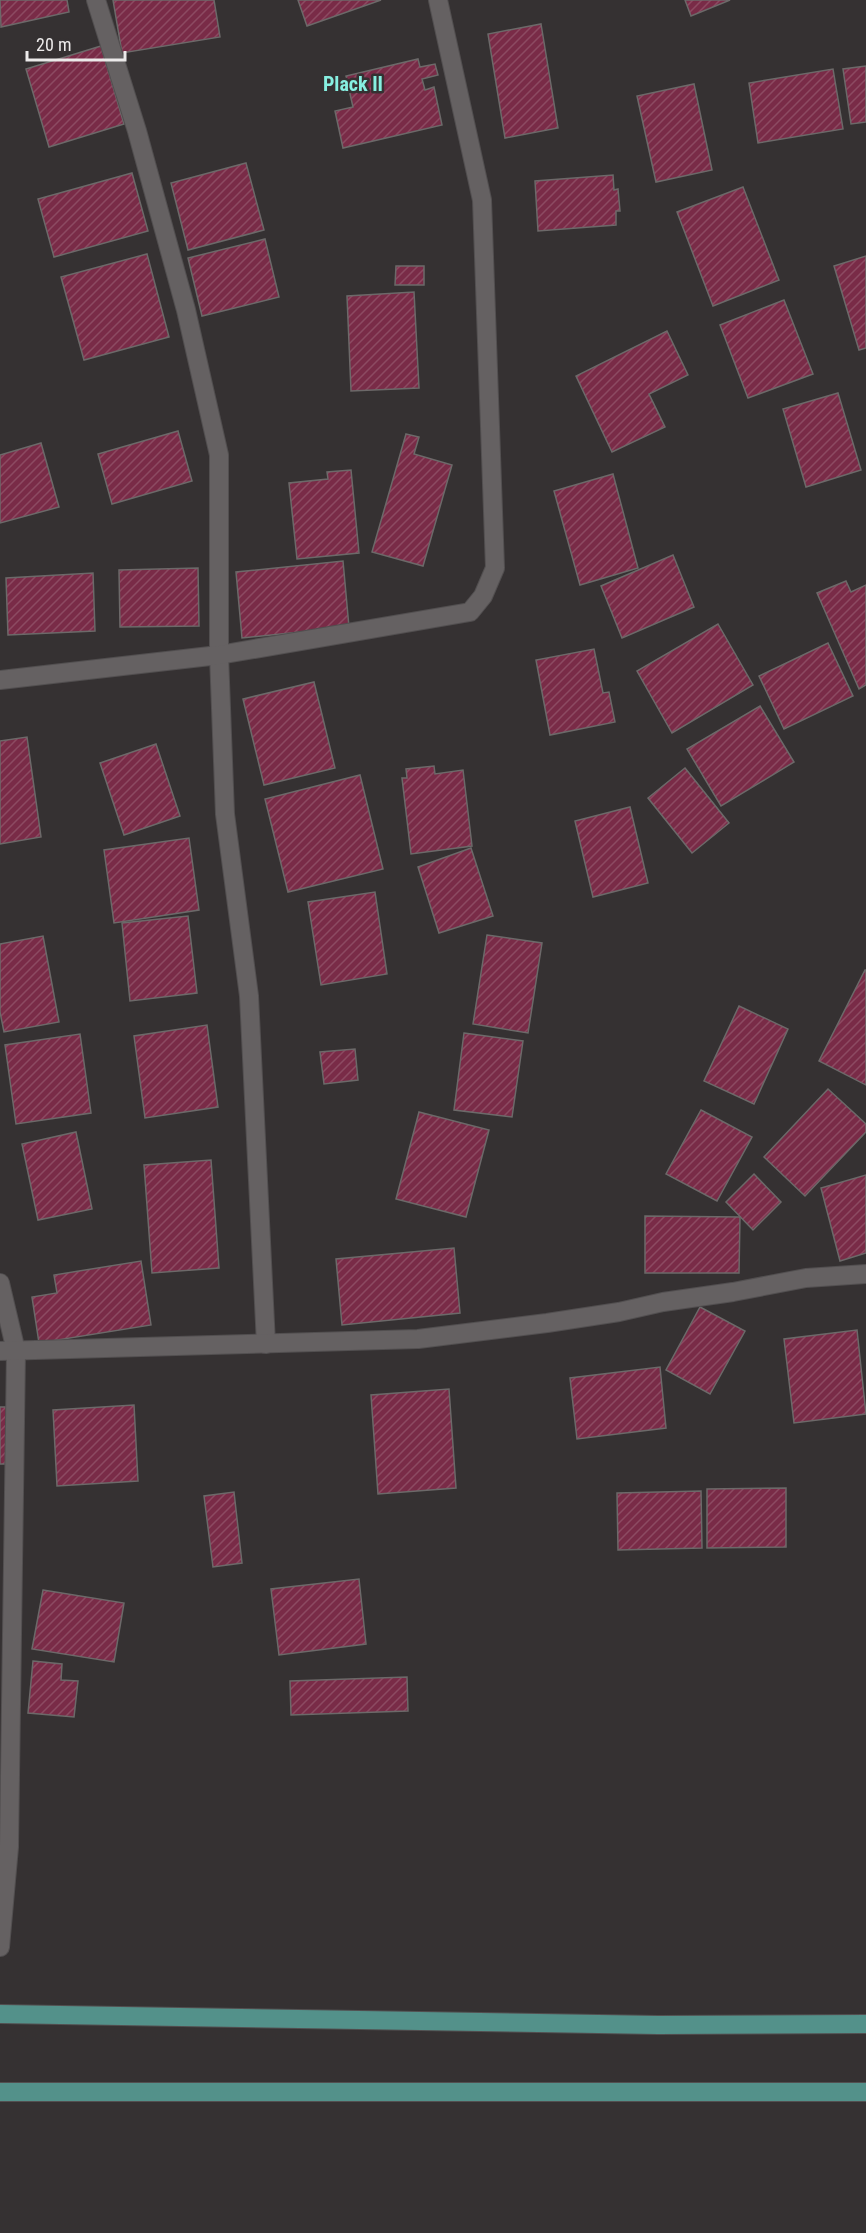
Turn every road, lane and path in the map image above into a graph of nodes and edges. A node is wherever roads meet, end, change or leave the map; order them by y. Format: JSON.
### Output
{"nodes":[{"id":1,"x":96,"y":0,"type":"edge"},
{"id":2,"x":438,"y":0,"type":"edge"},
{"id":3,"x":219,"y":655,"type":"junction"},
{"id":4,"x":0,"y":680,"type":"edge"},
{"id":5,"x":866,"y":1274,"type":"edge"},
{"id":6,"x":0,"y":1283,"type":"edge"},
{"id":7,"x":266,"y":1344,"type":"junction"},
{"id":8,"x":8,"y":1351,"type":"edge"},
{"id":9,"x":0,"y":1947,"type":"edge"},
{"id":10,"x":0,"y":2014,"type":"edge"},
{"id":11,"x":866,"y":2024,"type":"edge"},
{"id":12,"x":0,"y":2092,"type":"edge"},
{"id":13,"x":866,"y":2092,"type":"edge"}],
"edges":[{"from":1,"to":3,"type":"street"},
{"from":2,"to":3,"type":"street"},
{"from":3,"to":4,"type":"street"},
{"from":3,"to":7,"type":"street"},
{"from":5,"to":7,"type":"street"},
{"from":6,"to":8,"type":"street"},
{"from":7,"to":8,"type":"street"},
{"from":8,"to":9,"type":"street"},
{"from":10,"to":11,"type":"main road"},
{"from":12,"to":13,"type":"main road"}]}
